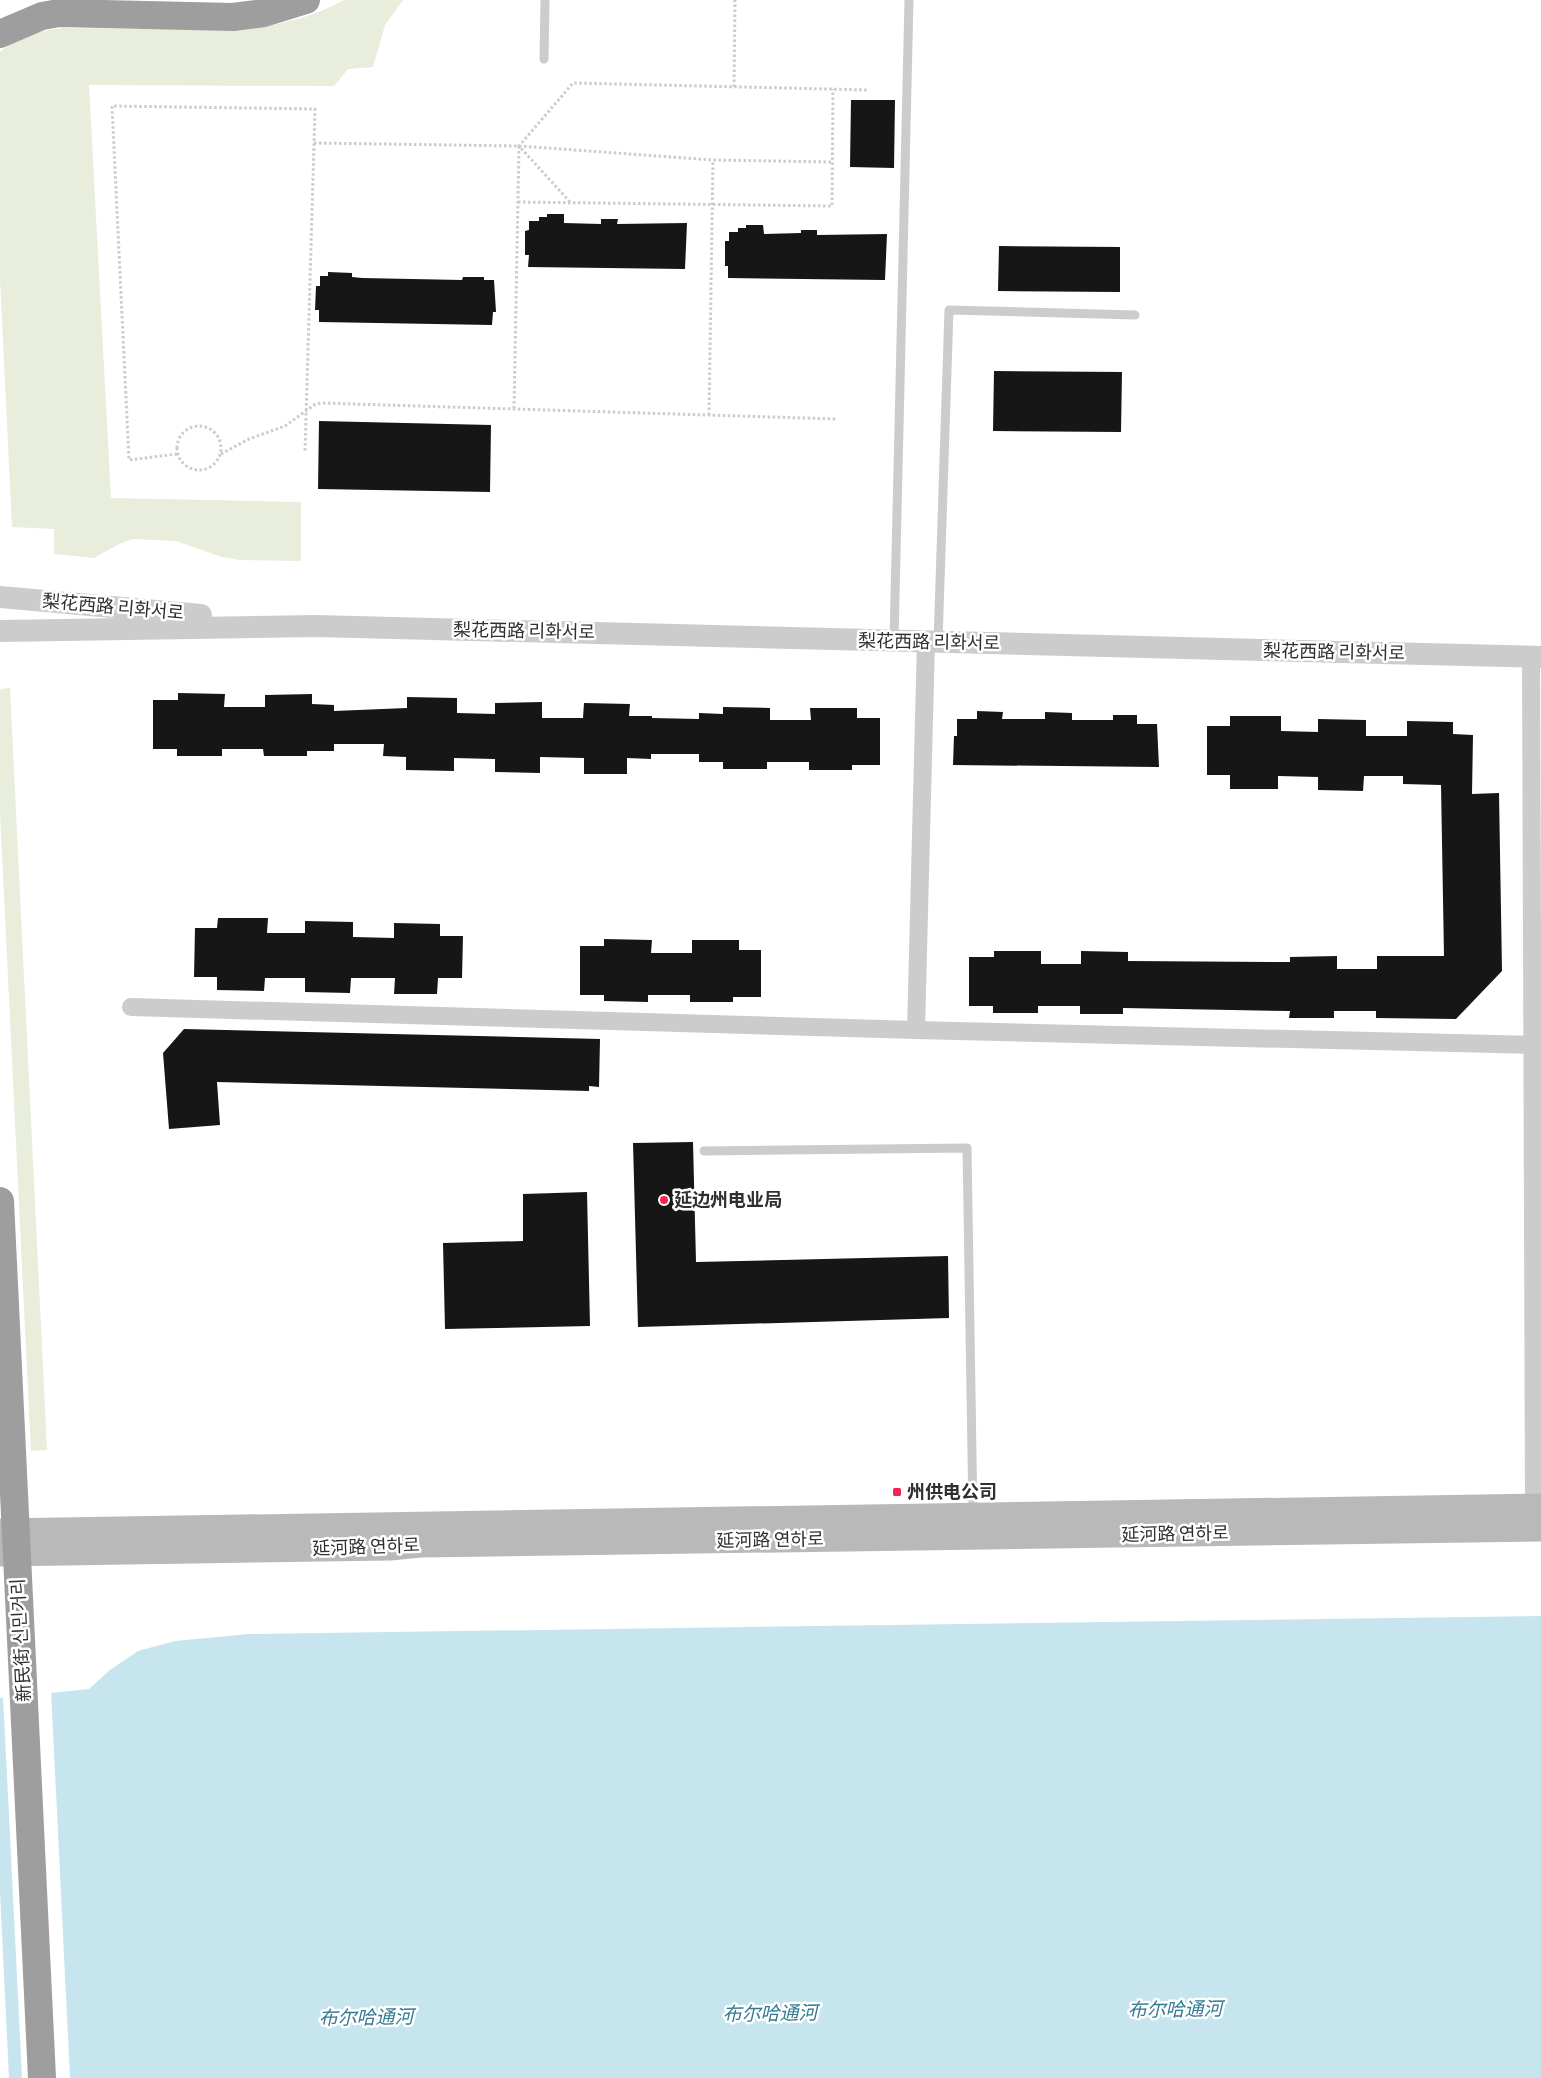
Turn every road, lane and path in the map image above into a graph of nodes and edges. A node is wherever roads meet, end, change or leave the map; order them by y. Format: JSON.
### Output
{"nodes":[{"id":1,"x":161,"y":0,"type":"edge"},
{"id":2,"x":241,"y":0,"type":"edge"},
{"id":3,"x":306,"y":0,"type":"edge"},
{"id":4,"x":545,"y":0,"type":"edge"},
{"id":5,"x":735,"y":0,"type":"edge"},
{"id":6,"x":908,"y":0,"type":"edge"},
{"id":7,"x":0,"y":34,"type":"edge"},
{"id":8,"x":544,"y":59,"type":"dead end"},
{"id":9,"x":734,"y":87,"type":"junction"},
{"id":10,"x":833,"y":89,"type":"junction"},
{"id":11,"x":869,"y":90,"type":"dead end"},
{"id":12,"x":314,"y":143,"type":"junction"},
{"id":13,"x":519,"y":146,"type":"junction"},
{"id":14,"x":713,"y":160,"type":"junction"},
{"id":15,"x":832,"y":162,"type":"junction"},
{"id":16,"x":518,"y":202,"type":"junction"},
{"id":17,"x":570,"y":202,"type":"junction"},
{"id":18,"x":712,"y":204,"type":"junction"},
{"id":19,"x":1135,"y":315,"type":"dead end"},
{"id":20,"x":514,"y":409,"type":"junction"},
{"id":21,"x":306,"y":410,"type":"junction"},
{"id":22,"x":709,"y":415,"type":"junction"},
{"id":23,"x":836,"y":419,"type":"dead end"},
{"id":24,"x":305,"y":452,"type":"dead end"},
{"id":25,"x":178,"y":454,"type":"junction"},
{"id":26,"x":221,"y":454,"type":"junction"},
{"id":27,"x":0,"y":597,"type":"edge"},
{"id":28,"x":316,"y":626,"type":"junction"},
{"id":29,"x":0,"y":631,"type":"edge"},
{"id":30,"x":894,"y":641,"type":"junction"},
{"id":31,"x":932,"y":642,"type":"junction"},
{"id":32,"x":1536,"y":657,"type":"edge"},
{"id":33,"x":131,"y":1007,"type":"dead end"},
{"id":34,"x":916,"y":1030,"type":"junction"},
{"id":35,"x":1533,"y":1045,"type":"junction"},
{"id":36,"x":704,"y":1151,"type":"dead end"},
{"id":37,"x":0,"y":1201,"type":"edge"},
{"id":38,"x":1539,"y":1514,"type":"edge"},
{"id":39,"x":973,"y":1515,"type":"junction"},
{"id":40,"x":8,"y":1542,"type":"edge"},
{"id":41,"x":42,"y":2078,"type":"edge"}],
"edges":[{"from":1,"to":2,"type":"highway"},
{"from":3,"to":7,"type":"highway"},
{"from":4,"to":8,"type":"lane"},
{"from":5,"to":9,"type":"path"},
{"from":6,"to":30,"type":"lane"},
{"from":9,"to":10,"type":"path"},
{"from":9,"to":13,"type":"path"},
{"from":10,"to":11,"type":"path"},
{"from":10,"to":15,"type":"path"},
{"from":12,"to":13,"type":"path"},
{"from":12,"to":21,"type":"path"},
{"from":12,"to":25,"type":"path"},
{"from":13,"to":14,"type":"path"},
{"from":13,"to":16,"type":"path"},
{"from":13,"to":17,"type":"path"},
{"from":14,"to":15,"type":"path"},
{"from":14,"to":18,"type":"path"},
{"from":15,"to":18,"type":"path"},
{"from":16,"to":17,"type":"path"},
{"from":16,"to":20,"type":"path"},
{"from":17,"to":18,"type":"path"},
{"from":18,"to":22,"type":"path"},
{"from":19,"to":31,"type":"lane"},
{"from":20,"to":21,"type":"path"},
{"from":20,"to":22,"type":"path"},
{"from":21,"to":24,"type":"path"},
{"from":21,"to":26,"type":"path"},
{"from":22,"to":23,"type":"path"},
{"from":25,"to":26,"type":"path"},
{"from":25,"to":26,"type":"path"},
{"from":27,"to":28,"type":"street","name":"梨花西路 리화서로"},
{"from":28,"to":29,"type":"street","name":"梨花西路 리화서로"},
{"from":28,"to":30,"type":"street","name":"梨花西路 리화서로"},
{"from":30,"to":31,"type":"street","name":"梨花西路 리화서로"},
{"from":31,"to":32,"type":"street","name":"梨花西路 리화서로"},
{"from":31,"to":34,"type":"street"},
{"from":32,"to":35,"type":"street"},
{"from":33,"to":34,"type":"street"},
{"from":34,"to":35,"type":"street"},
{"from":35,"to":38,"type":"street"},
{"from":36,"to":39,"type":"lane"},
{"from":37,"to":40,"type":"highway","name":"新民街 신민거리"},
{"from":38,"to":39,"type":"main road","name":"延河路 연하로"},
{"from":38,"to":40,"type":"main road","name":"延河路 연하로"},
{"from":39,"to":40,"type":"main road","name":"延河路 연하로"},
{"from":40,"to":41,"type":"highway","name":"新民街 신민거리"}]}
